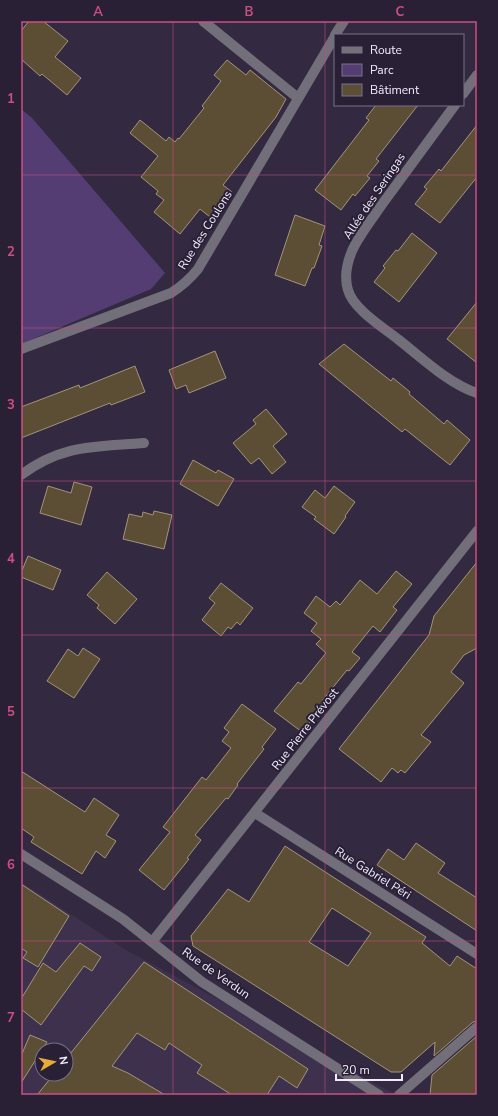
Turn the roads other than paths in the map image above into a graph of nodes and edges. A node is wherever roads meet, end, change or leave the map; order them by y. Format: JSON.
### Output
{"nodes":[{"id":1,"x":203,"y":21,"type":"edge"},
{"id":2,"x":344,"y":21,"type":"edge"},
{"id":3,"x":336,"y":34,"type":"edge"},
{"id":4,"x":334,"y":37,"type":"edge"},
{"id":5,"x":477,"y":75,"type":"edge"},
{"id":6,"x":464,"y":93,"type":"edge"},
{"id":7,"x":298,"y":98,"type":"junction"},
{"id":8,"x":454,"y":106,"type":"edge"},
{"id":9,"x":21,"y":349,"type":"edge"},
{"id":10,"x":477,"y":393,"type":"edge"},
{"id":11,"x":144,"y":443,"type":"dead end"},
{"id":12,"x":21,"y":475,"type":"edge"},
{"id":13,"x":477,"y":531,"type":"edge"},
{"id":14,"x":255,"y":813,"type":"junction"},
{"id":15,"x":21,"y":854,"type":"edge"},
{"id":16,"x":152,"y":942,"type":"junction"},
{"id":17,"x":477,"y":954,"type":"edge"},
{"id":18,"x":477,"y":1027,"type":"edge"},
{"id":19,"x":379,"y":1095,"type":"edge"},
{"id":20,"x":399,"y":1095,"type":"edge"}],
"edges":[{"from":1,"to":7,"type":"street"},
{"from":2,"to":3,"type":"street","name":"Rue des Coulons"},
{"from":4,"to":7,"type":"street","name":"Rue des Coulons"},
{"from":5,"to":6,"type":"street"},
{"from":7,"to":9,"type":"street","name":"Rue des Coulons"},
{"from":8,"to":10,"type":"street","name":"Allée des Seringas"},
{"from":11,"to":12,"type":"street"},
{"from":13,"to":14,"type":"street","name":"Rue Pierre Prévost"},
{"from":14,"to":16,"type":"street","name":"Rue Pierre Prévost"},
{"from":14,"to":17,"type":"street","name":"Rue Gabriel Péri"},
{"from":15,"to":16,"type":"street","name":"Rue de Verdun"},
{"from":16,"to":19,"type":"street","name":"Rue de Verdun"},
{"from":18,"to":20,"type":"street"}]}
